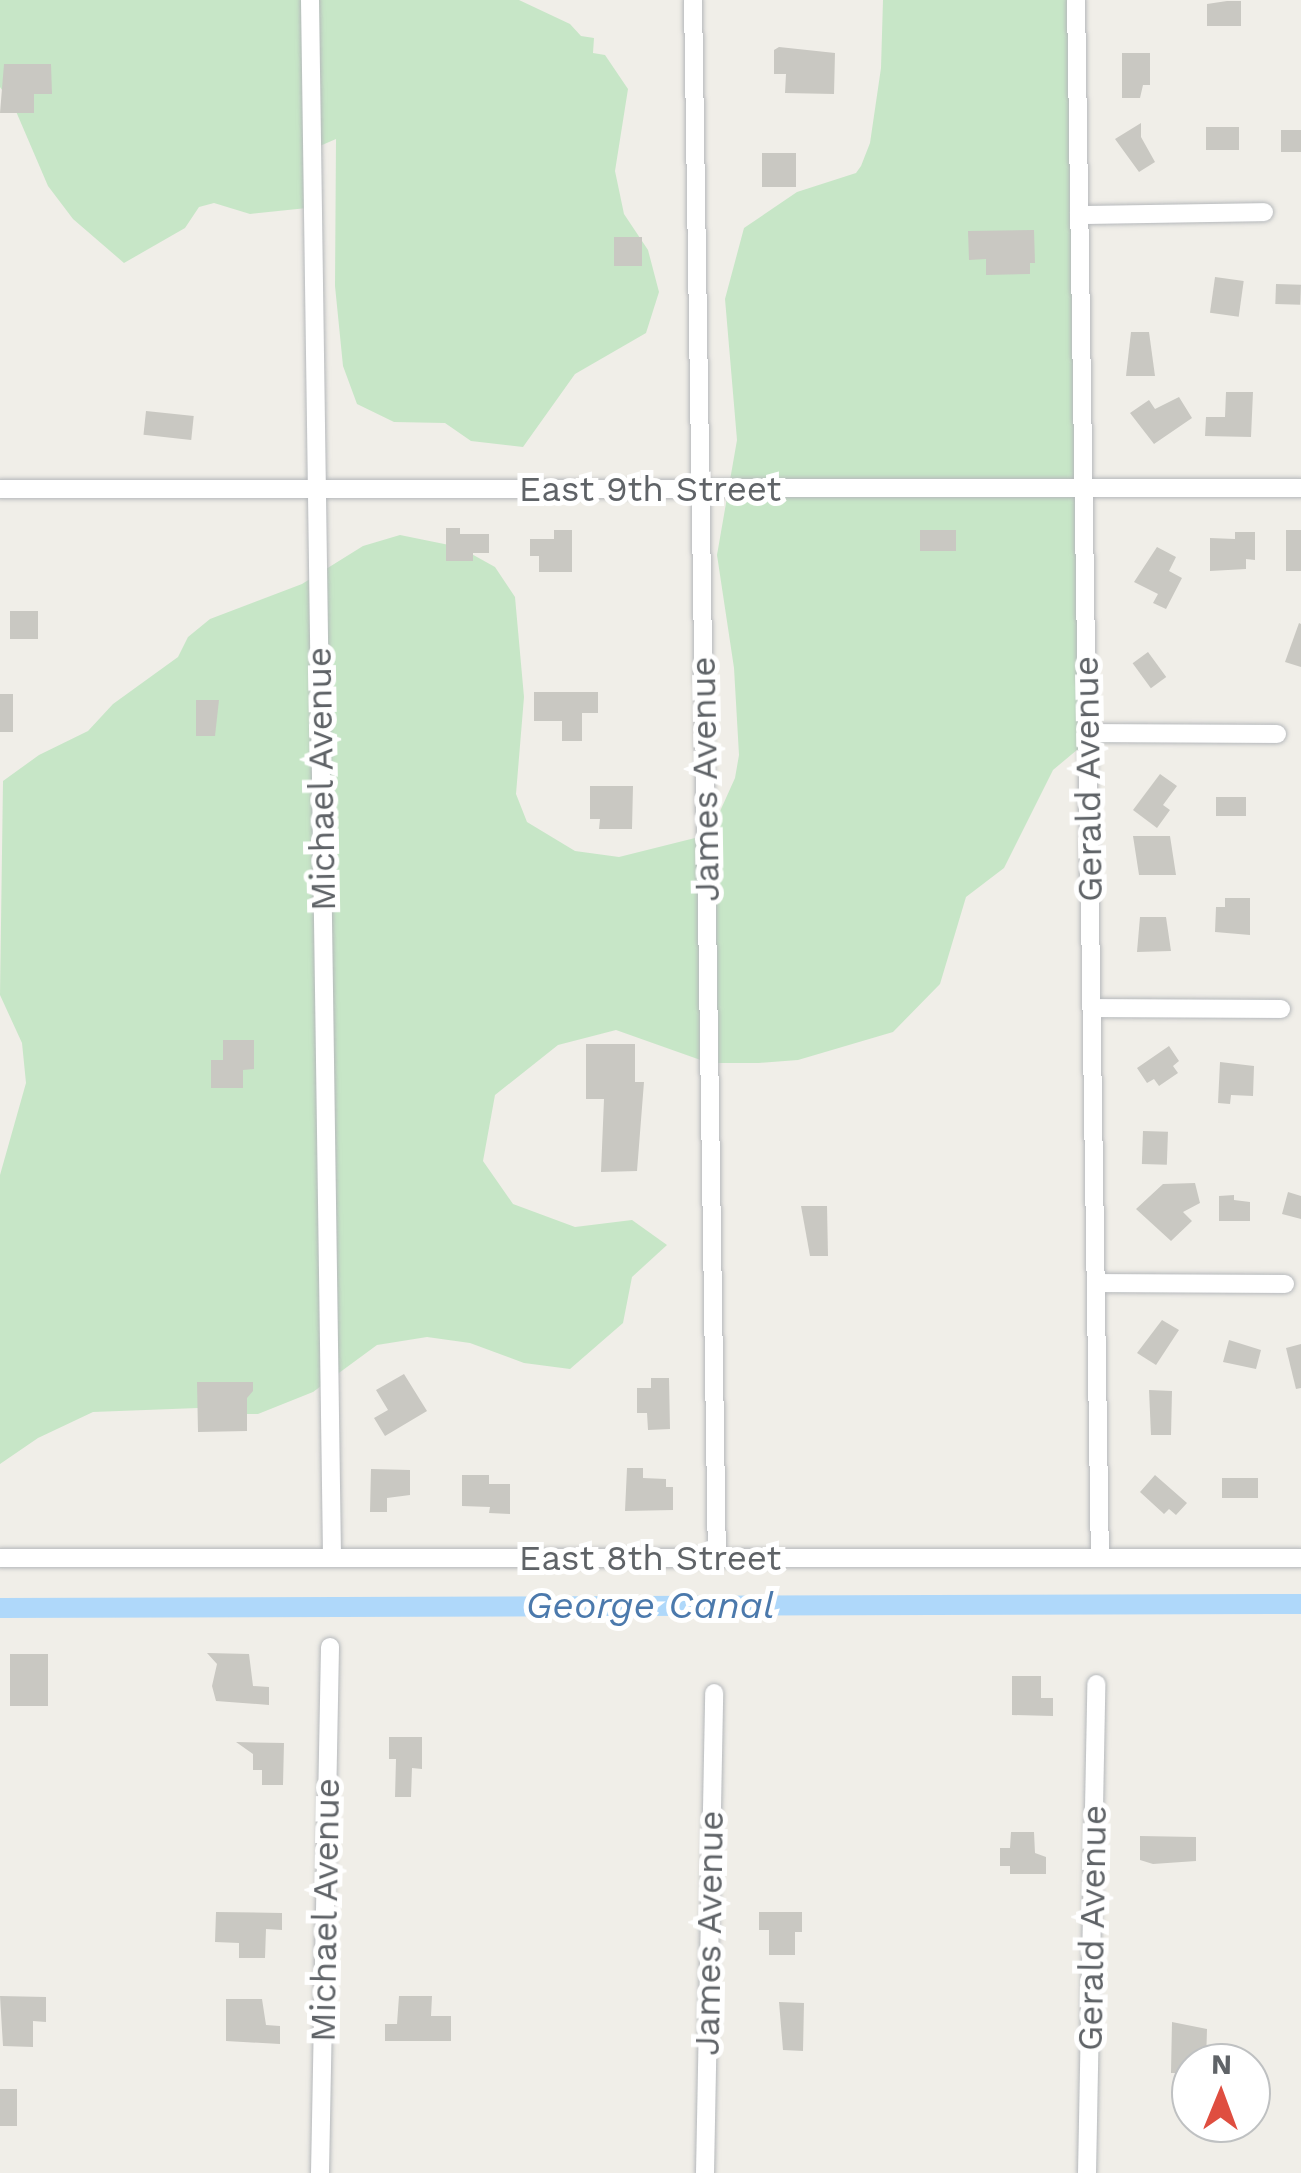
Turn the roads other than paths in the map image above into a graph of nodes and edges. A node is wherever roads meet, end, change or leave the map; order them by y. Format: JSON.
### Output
{"nodes":[{"id":1,"x":310,"y":0,"type":"edge"},
{"id":2,"x":693,"y":0,"type":"edge"},
{"id":3,"x":1076,"y":0,"type":"edge"},
{"id":4,"x":1264,"y":212,"type":"dead end"},
{"id":5,"x":1079,"y":214,"type":"junction"},
{"id":6,"x":1301,"y":488,"type":"edge"},
{"id":7,"x":0,"y":489,"type":"edge"},
{"id":8,"x":1084,"y":489,"type":"junction"},
{"id":9,"x":316,"y":490,"type":"junction"},
{"id":10,"x":701,"y":490,"type":"junction"},
{"id":11,"x":1088,"y":733,"type":"junction"},
{"id":12,"x":1277,"y":734,"type":"dead end"},
{"id":13,"x":1092,"y":1008,"type":"junction"},
{"id":14,"x":1280,"y":1009,"type":"dead end"},
{"id":15,"x":1096,"y":1283,"type":"junction"},
{"id":16,"x":1284,"y":1284,"type":"dead end"},
{"id":17,"x":0,"y":1558,"type":"edge"},
{"id":18,"x":332,"y":1558,"type":"junction"},
{"id":19,"x":717,"y":1558,"type":"junction"},
{"id":20,"x":1100,"y":1558,"type":"junction"},
{"id":21,"x":1301,"y":1558,"type":"edge"},
{"id":22,"x":330,"y":1647,"type":"dead end"},
{"id":23,"x":1096,"y":1684,"type":"dead end"},
{"id":24,"x":714,"y":1693,"type":"dead end"},
{"id":25,"x":320,"y":2173,"type":"edge"},
{"id":26,"x":705,"y":2173,"type":"edge"},
{"id":27,"x":1087,"y":2173,"type":"edge"}],
"edges":[{"from":1,"to":9,"type":"street","name":"Michael Avenue"},
{"from":2,"to":10,"type":"street","name":"James Avenue"},
{"from":3,"to":5,"type":"street","name":"Gerald Avenue"},
{"from":4,"to":5,"type":"street"},
{"from":5,"to":8,"type":"street","name":"Gerald Avenue"},
{"from":6,"to":8,"type":"street","name":"East 9th Street"},
{"from":7,"to":9,"type":"street","name":"East 9th Street"},
{"from":8,"to":10,"type":"street","name":"East 9th Street"},
{"from":8,"to":11,"type":"street","name":"Gerald Avenue"},
{"from":9,"to":10,"type":"street","name":"East 9th Street"},
{"from":9,"to":18,"type":"street","name":"Michael Avenue"},
{"from":10,"to":19,"type":"street","name":"James Avenue"},
{"from":11,"to":12,"type":"street"},
{"from":11,"to":13,"type":"street","name":"Gerald Avenue"},
{"from":13,"to":14,"type":"street"},
{"from":13,"to":15,"type":"street","name":"Gerald Avenue"},
{"from":15,"to":16,"type":"street"},
{"from":15,"to":20,"type":"street","name":"Gerald Avenue"},
{"from":17,"to":18,"type":"street","name":"East 8th Street"},
{"from":18,"to":19,"type":"street","name":"East 8th Street"},
{"from":19,"to":20,"type":"street","name":"East 8th Street"},
{"from":20,"to":21,"type":"street","name":"East 8th Street"},
{"from":22,"to":25,"type":"street","name":"Michael Avenue"},
{"from":23,"to":27,"type":"street","name":"Gerald Avenue"},
{"from":24,"to":26,"type":"street","name":"James Avenue"}]}
